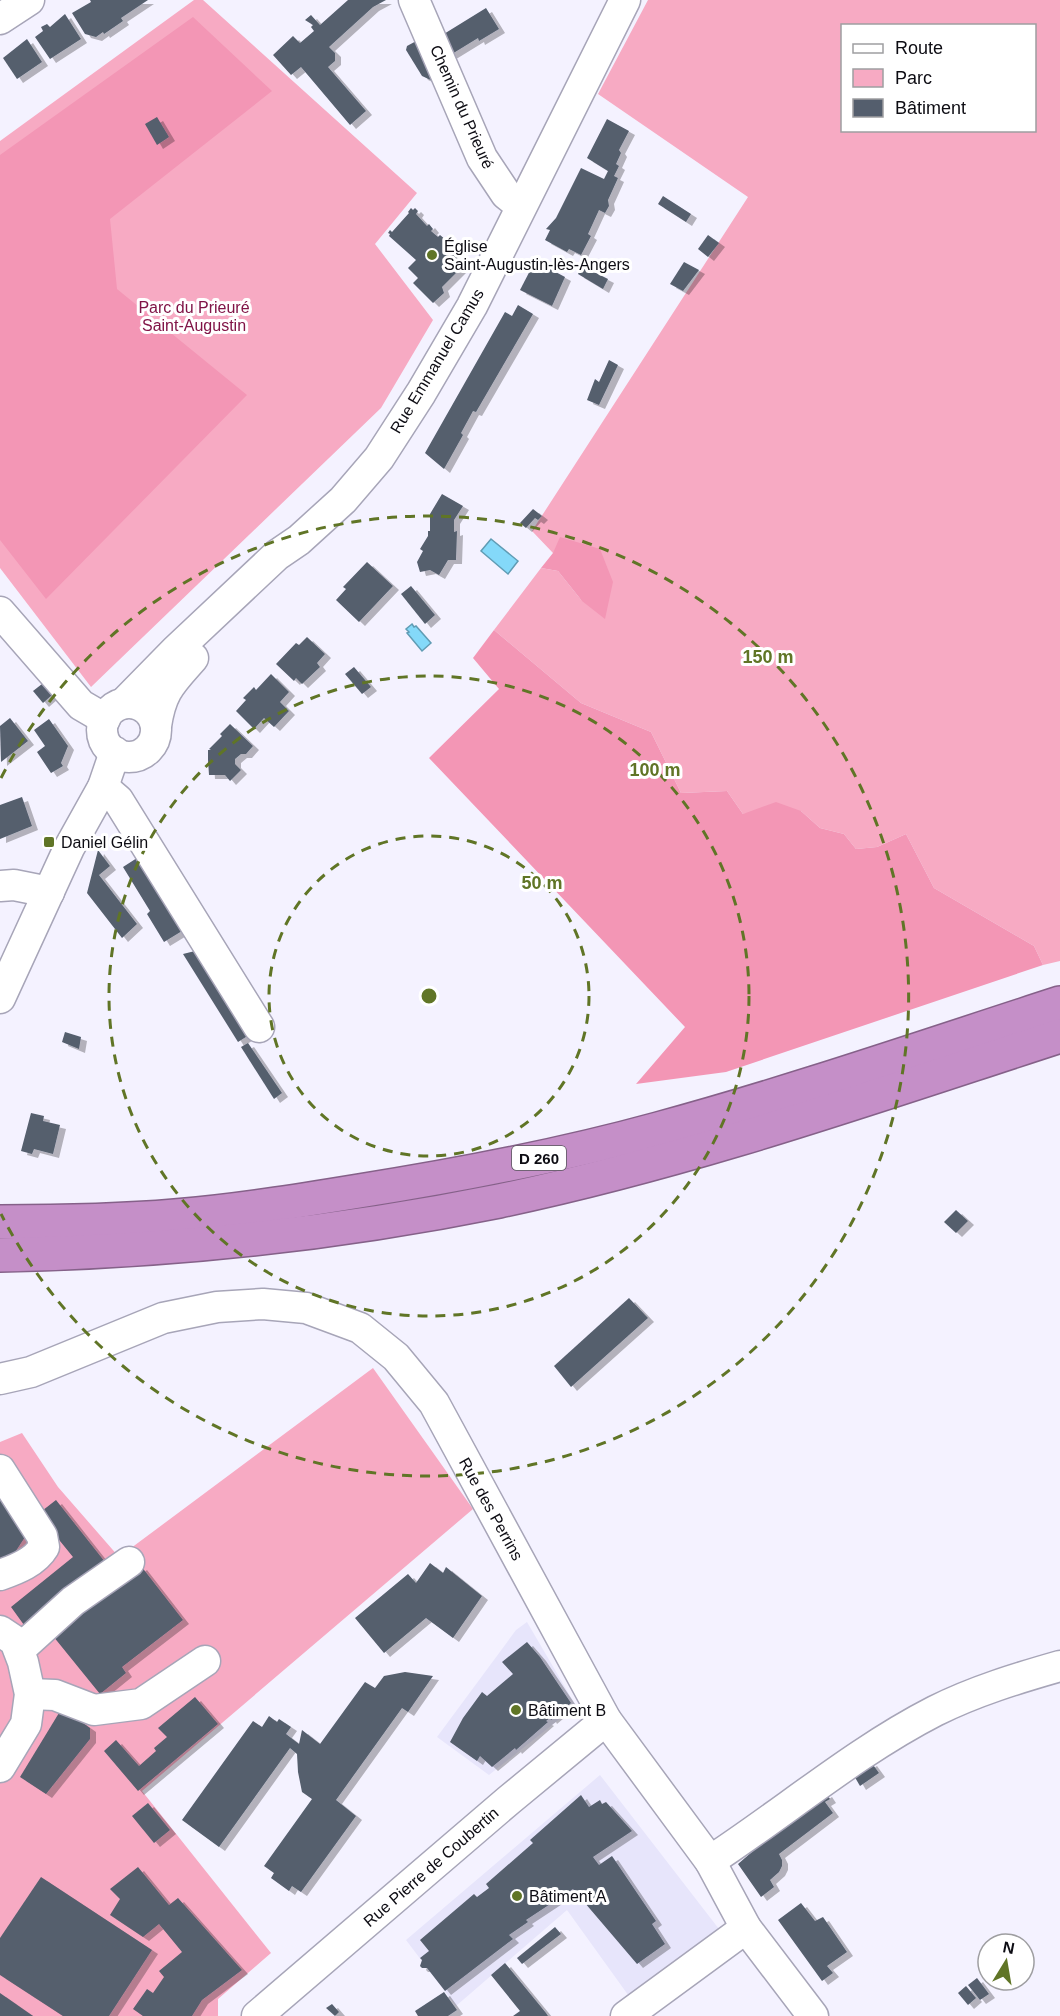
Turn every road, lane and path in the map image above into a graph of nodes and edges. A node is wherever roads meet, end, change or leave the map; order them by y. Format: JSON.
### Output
{"nodes":[{"id":1,"x":29,"y":0,"type":"edge"},
{"id":2,"x":414,"y":0,"type":"edge"},
{"id":3,"x":625,"y":0,"type":"edge"},
{"id":4,"x":0,"y":19,"type":"edge"},
{"id":5,"x":521,"y":206,"type":"junction"},
{"id":6,"x":299,"y":540,"type":"junction"},
{"id":7,"x":0,"y":612,"type":"edge"},
{"id":8,"x":114,"y":711,"type":"junction"},
{"id":9,"x":156,"y":726,"type":"junction"},
{"id":10,"x":115,"y":752,"type":"junction"},
{"id":11,"x":103,"y":787,"type":"junction"},
{"id":12,"x":0,"y":886,"type":"edge"},
{"id":13,"x":49,"y":892,"type":"junction"},
{"id":14,"x":0,"y":998,"type":"edge"},
{"id":15,"x":1060,"y":1003,"type":"edge"},
{"id":16,"x":260,"y":1027,"type":"dead end"},
{"id":17,"x":1060,"y":1036,"type":"edge"},
{"id":18,"x":0,"y":1222,"type":"edge"},
{"id":19,"x":0,"y":1255,"type":"edge"},
{"id":20,"x":0,"y":1379,"type":"edge"},
{"id":21,"x":0,"y":1470,"type":"edge"},
{"id":22,"x":129,"y":1562,"type":"dead end"},
{"id":23,"x":0,"y":1575,"type":"edge"},
{"id":24,"x":9,"y":1641,"type":"edge"},
{"id":25,"x":205,"y":1660,"type":"dead end"},
{"id":26,"x":1060,"y":1666,"type":"edge"},
{"id":27,"x":30,"y":1694,"type":"junction"},
{"id":28,"x":606,"y":1720,"type":"junction"},
{"id":29,"x":8,"y":1737,"type":"edge"},
{"id":30,"x":0,"y":1767,"type":"edge"},
{"id":31,"x":710,"y":1861,"type":"junction"},
{"id":32,"x":746,"y":1928,"type":"junction"},
{"id":33,"x":257,"y":2016,"type":"edge"},
{"id":34,"x":626,"y":2016,"type":"edge"},
{"id":35,"x":813,"y":2016,"type":"edge"}],
"edges":[{"from":1,"to":4,"type":"street"},
{"from":2,"to":5,"type":"street","name":"Chemin du Prieuré"},
{"from":3,"to":5,"type":"street","name":"Rue Emmanuel Camus"},
{"from":5,"to":6,"type":"street","name":"Rue Emmanuel Camus"},
{"from":6,"to":8,"type":"street","name":"Rue Emmanuel Camus"},
{"from":6,"to":9,"type":"street","name":"Rue Emmanuel Camus"},
{"from":7,"to":8,"type":"street"},
{"from":8,"to":9,"type":"street"},
{"from":8,"to":10,"type":"street"},
{"from":9,"to":10,"type":"street"},
{"from":10,"to":11,"type":"street"},
{"from":11,"to":13,"type":"street"},
{"from":11,"to":16,"type":"street"},
{"from":12,"to":13,"type":"street"},
{"from":13,"to":14,"type":"street"},
{"from":15,"to":18,"type":"highway","number":"D 260"},
{"from":17,"to":19,"type":"highway","number":"D 260"},
{"from":20,"to":28,"type":"street","name":"Rue des Perrins"},
{"from":21,"to":23,"type":"street"},
{"from":22,"to":24,"type":"street"},
{"from":24,"to":27,"type":"street"},
{"from":25,"to":27,"type":"street"},
{"from":26,"to":31,"type":"street"},
{"from":27,"to":29,"type":"street"},
{"from":28,"to":31,"type":"street","name":"Rue des Perrins"},
{"from":28,"to":33,"type":"street","name":"Rue Pierre de Coubertin"},
{"from":29,"to":30,"type":"street"},
{"from":31,"to":32,"type":"street","name":"Rue des Perrins"},
{"from":32,"to":34,"type":"street"},
{"from":32,"to":35,"type":"street","name":"Rue des Perrins"}]}
